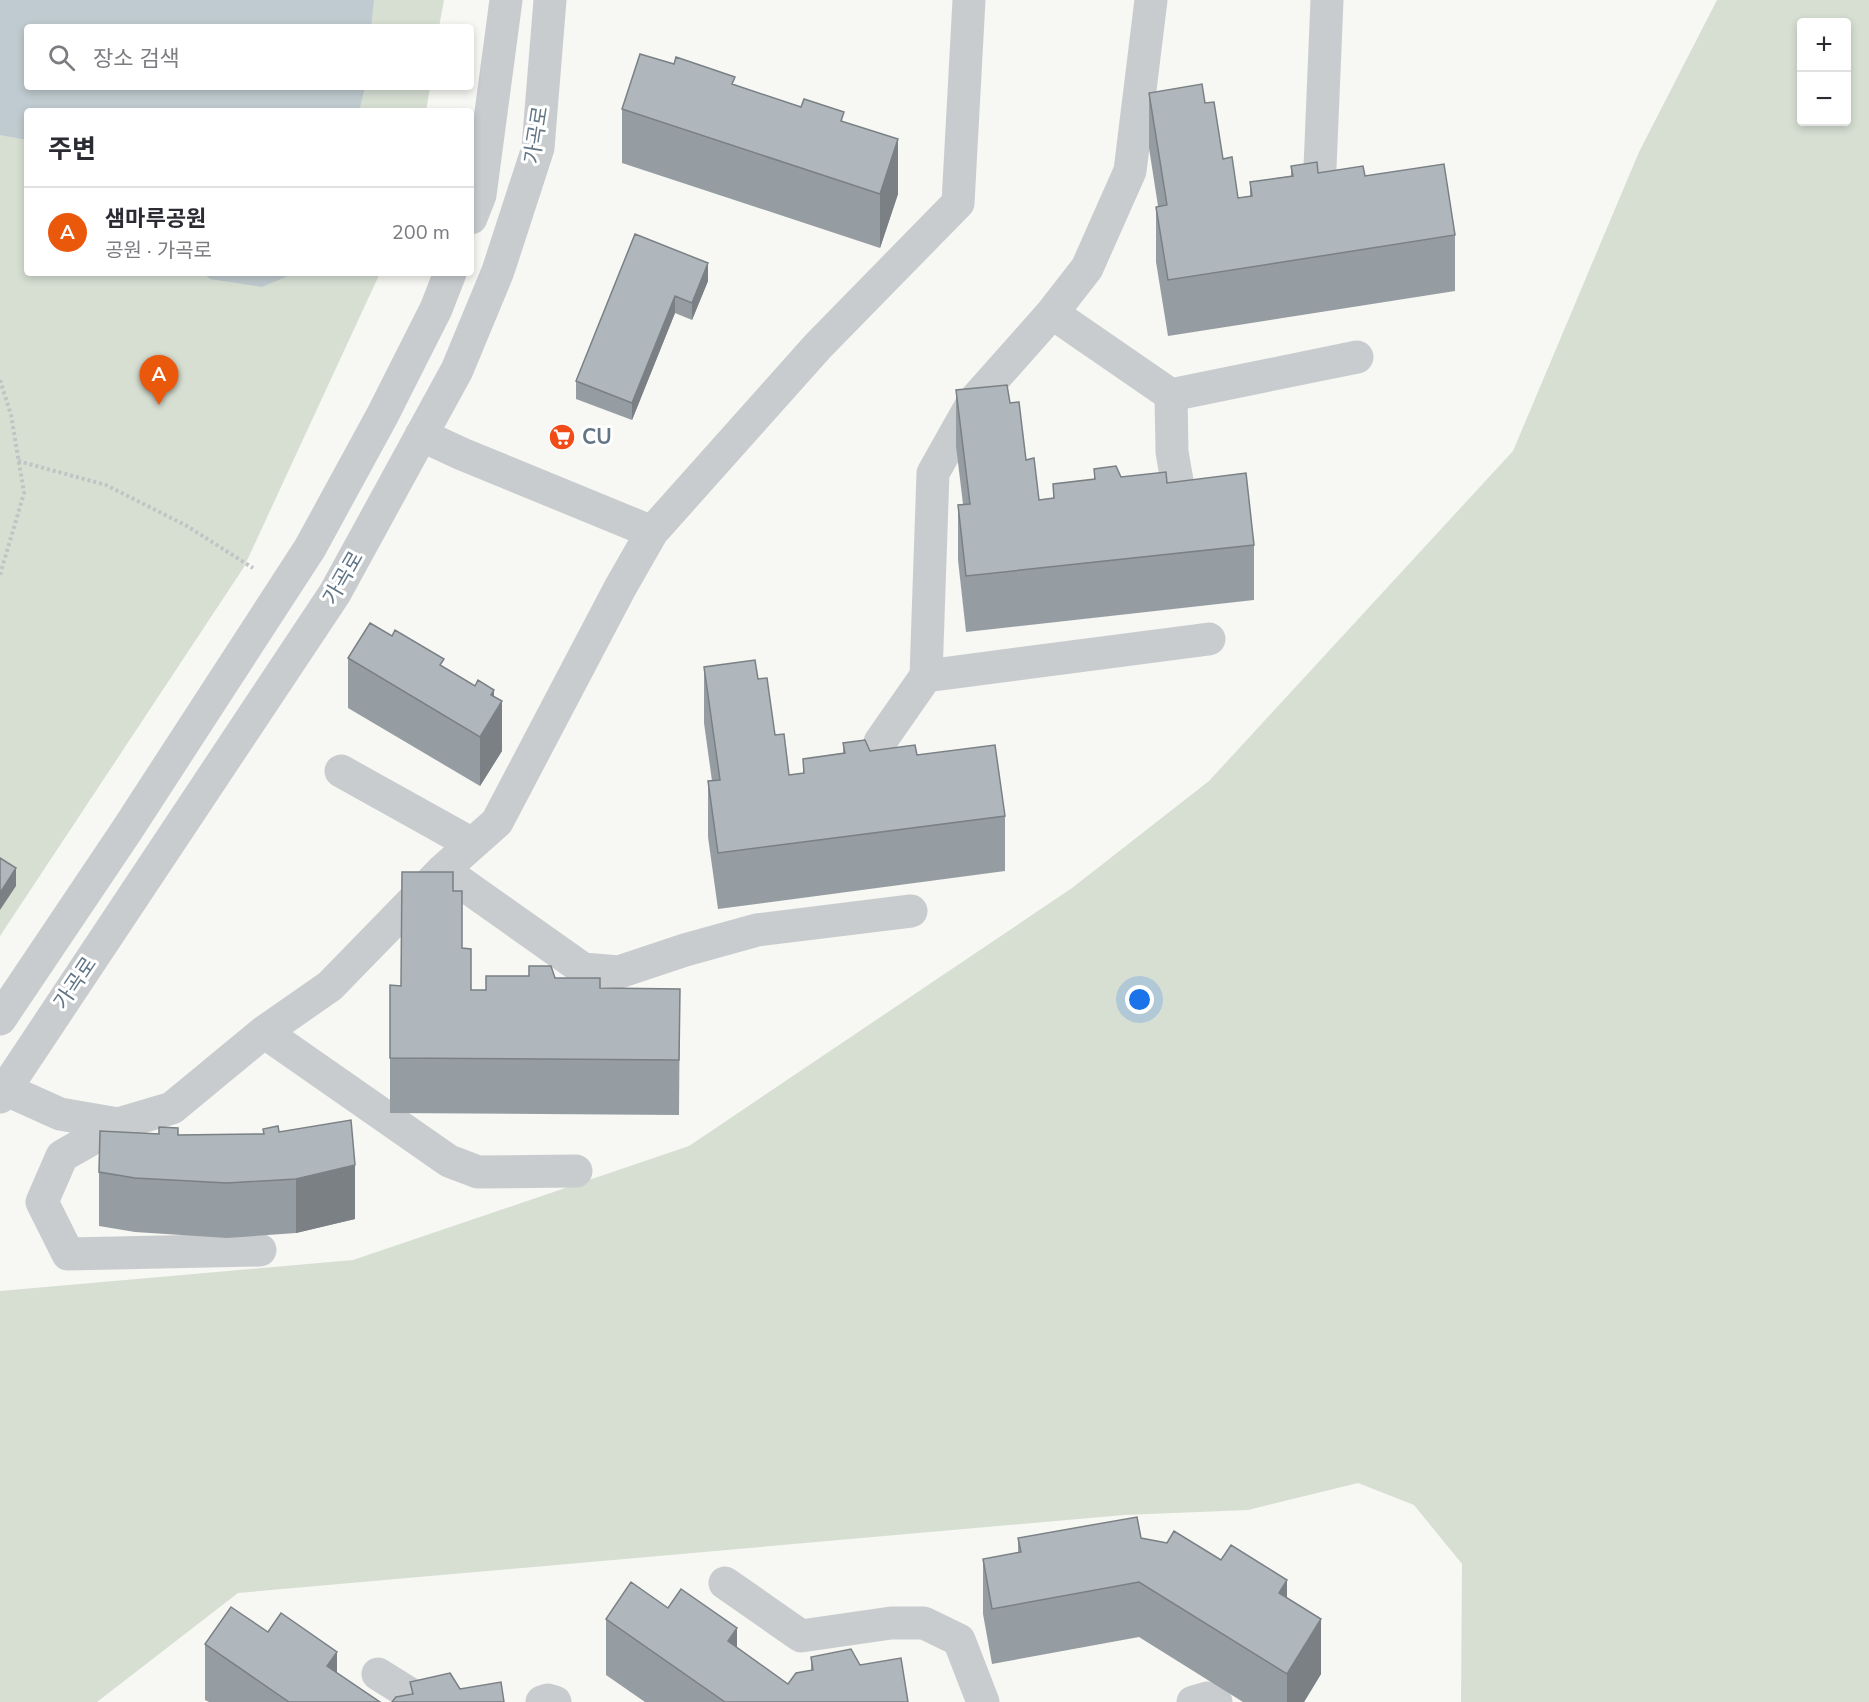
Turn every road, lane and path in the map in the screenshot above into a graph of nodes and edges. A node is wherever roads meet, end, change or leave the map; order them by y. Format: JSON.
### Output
{"nodes":[{"id":1,"x":506,"y":0,"type":"edge"},
{"id":2,"x":550,"y":0,"type":"edge"},
{"id":3,"x":969,"y":0,"type":"edge"},
{"id":4,"x":1151,"y":0,"type":"edge"},
{"id":5,"x":1327,"y":0,"type":"edge"},
{"id":6,"x":1319,"y":192,"type":"edge"},
{"id":7,"x":474,"y":210,"type":"edge"},
{"id":8,"x":449,"y":276,"type":"edge"},
{"id":9,"x":1052,"y":313,"type":"junction"},
{"id":10,"x":1357,"y":357,"type":"dead end"},
{"id":11,"x":0,"y":380,"type":"edge"},
{"id":12,"x":1171,"y":395,"type":"junction"},
{"id":13,"x":421,"y":435,"type":"junction"},
{"id":14,"x":18,"y":461,"type":"junction"},
{"id":15,"x":1181,"y":504,"type":"edge"},
{"id":16,"x":652,"y":532,"type":"junction"},
{"id":17,"x":254,"y":569,"type":"dead end"},
{"id":18,"x":0,"y":575,"type":"edge"},
{"id":19,"x":1209,"y":639,"type":"dead end"},
{"id":20,"x":926,"y":676,"type":"junction"},
{"id":21,"x":880,"y":742,"type":"dead end"},
{"id":22,"x":341,"y":771,"type":"dead end"},
{"id":23,"x":472,"y":844,"type":"junction"},
{"id":24,"x":443,"y":870,"type":"junction"},
{"id":25,"x":911,"y":911,"type":"edge"},
{"id":26,"x":0,"y":1019,"type":"edge"},
{"id":27,"x":264,"y":1032,"type":"junction"},
{"id":28,"x":2,"y":1091,"type":"edge"},
{"id":29,"x":118,"y":1124,"type":"junction"},
{"id":30,"x":576,"y":1171,"type":"dead end"},
{"id":31,"x":260,"y":1250,"type":"edge"},
{"id":32,"x":724,"y":1583,"type":"dead end"},
{"id":33,"x":378,"y":1674,"type":"dead end"},
{"id":34,"x":423,"y":1702,"type":"edge"},
{"id":35,"x":542,"y":1702,"type":"edge"},
{"id":36,"x":555,"y":1702,"type":"edge"},
{"id":37,"x":983,"y":1702,"type":"edge"},
{"id":38,"x":1193,"y":1702,"type":"edge"},
{"id":39,"x":1216,"y":1702,"type":"edge"}],
"edges":[{"from":1,"to":7,"type":"street"},
{"from":2,"to":13,"type":"street","name":"가곡로"},
{"from":3,"to":16,"type":"street"},
{"from":4,"to":9,"type":"street"},
{"from":5,"to":6,"type":"street"},
{"from":8,"to":26,"type":"street","name":"가곡로"},
{"from":9,"to":12,"type":"street"},
{"from":9,"to":20,"type":"street"},
{"from":10,"to":12,"type":"street"},
{"from":11,"to":14,"type":"path"},
{"from":12,"to":15,"type":"street"},
{"from":13,"to":16,"type":"street"},
{"from":13,"to":28,"type":"street","name":"가곡로"},
{"from":14,"to":17,"type":"path"},
{"from":14,"to":18,"type":"path"},
{"from":16,"to":23,"type":"street"},
{"from":19,"to":20,"type":"street"},
{"from":20,"to":21,"type":"street"},
{"from":22,"to":23,"type":"street"},
{"from":23,"to":24,"type":"street"},
{"from":24,"to":25,"type":"street"},
{"from":24,"to":27,"type":"street"},
{"from":27,"to":29,"type":"street"},
{"from":27,"to":30,"type":"street"},
{"from":28,"to":29,"type":"street"},
{"from":29,"to":31,"type":"street"},
{"from":32,"to":37,"type":"street"},
{"from":33,"to":34,"type":"street"},
{"from":35,"to":36,"type":"street"},
{"from":38,"to":39,"type":"street"}]}
